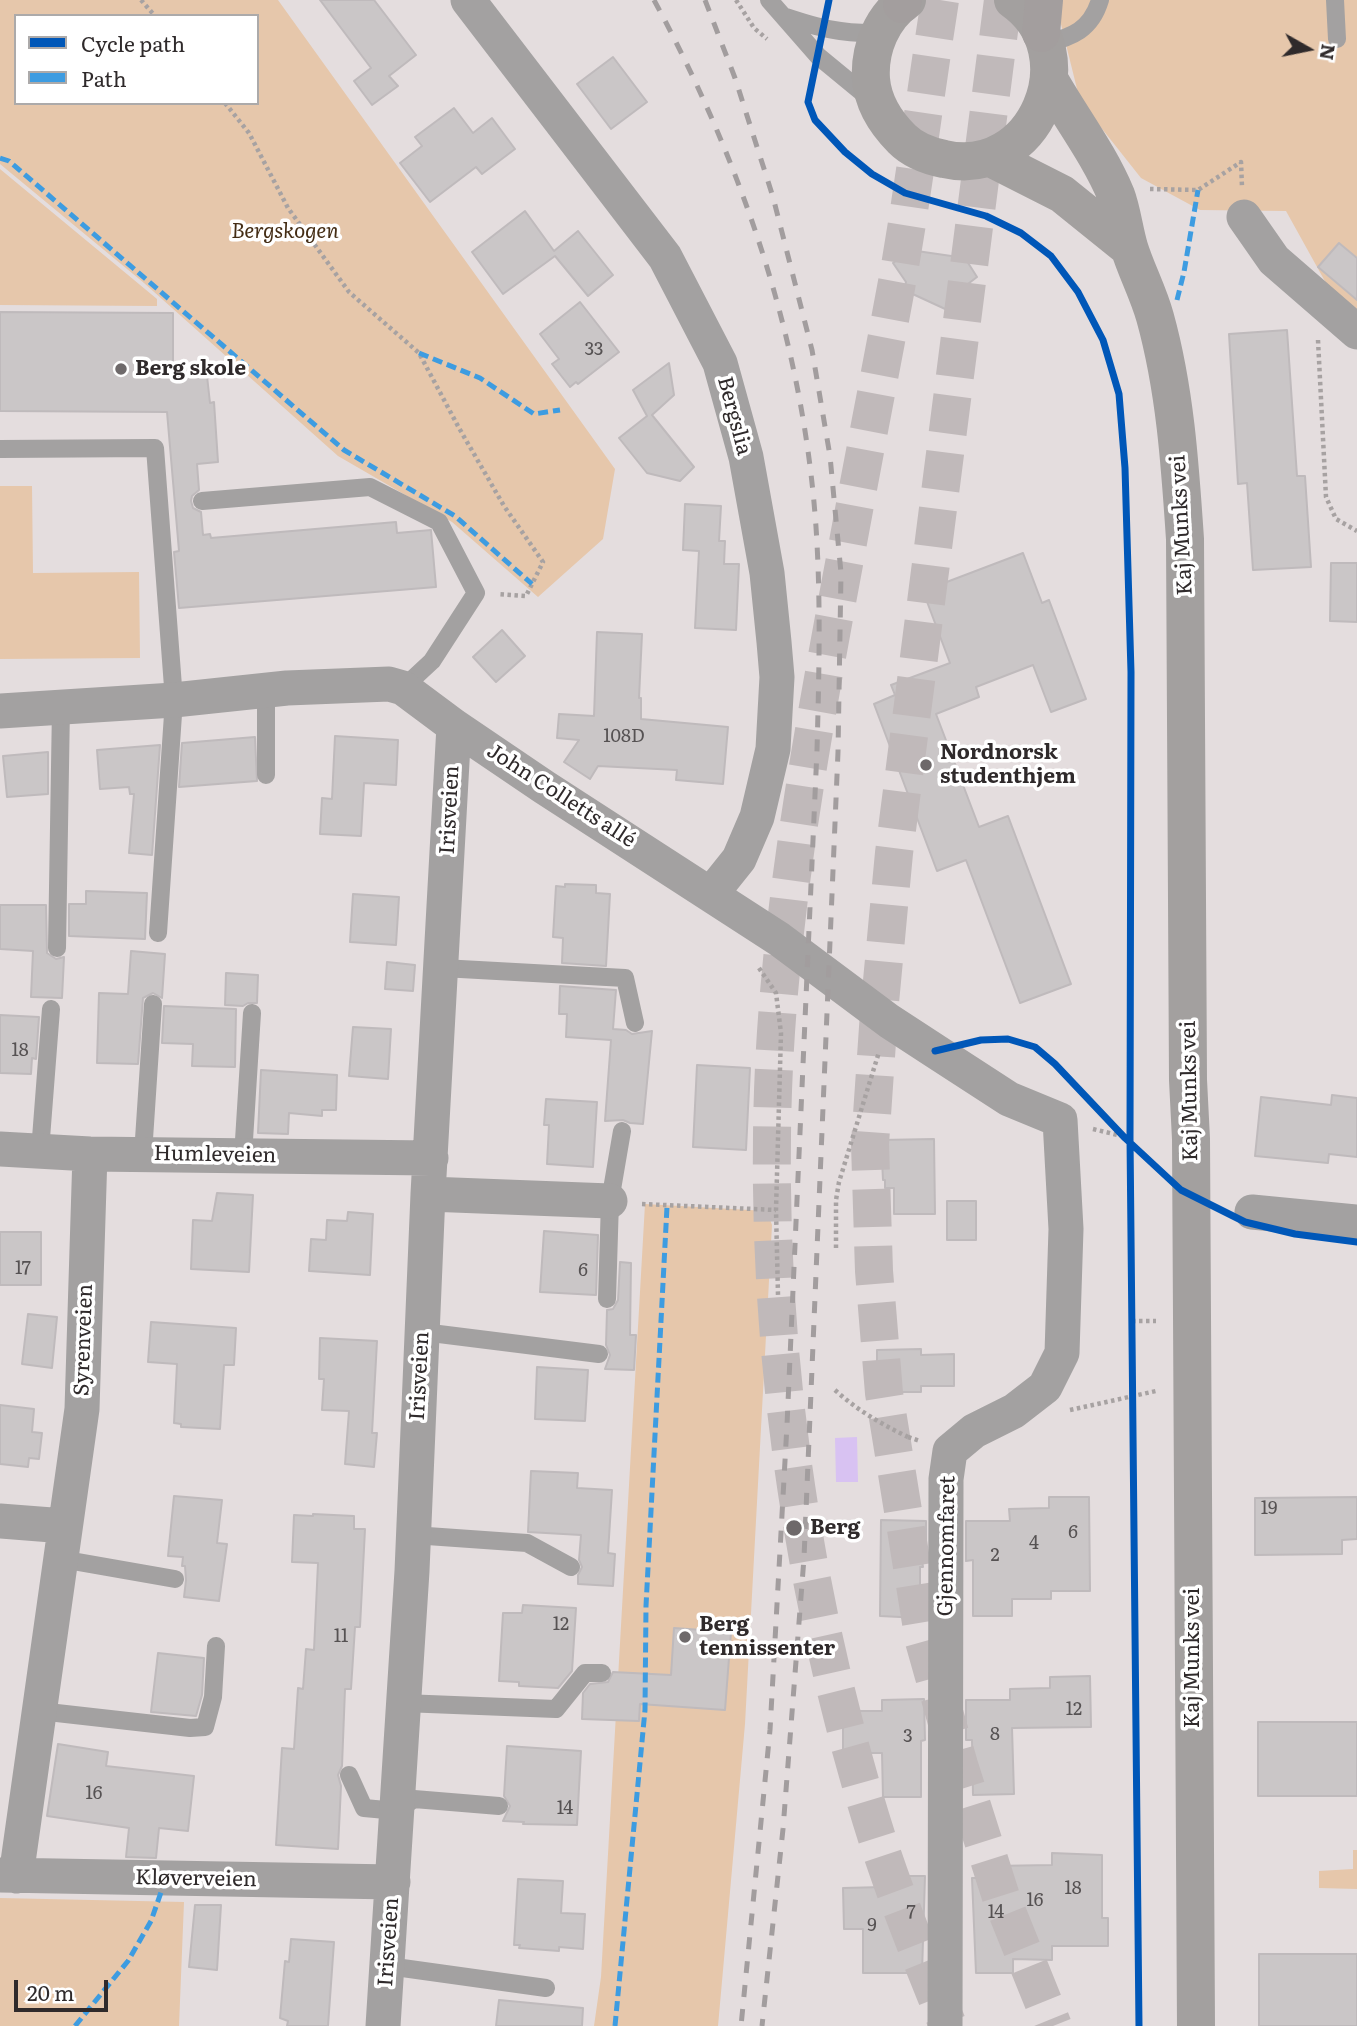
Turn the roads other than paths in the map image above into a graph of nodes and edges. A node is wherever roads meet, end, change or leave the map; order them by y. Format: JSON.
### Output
{"nodes":[{"id":1,"x":468,"y":0,"type":"edge"},
{"id":2,"x":769,"y":0,"type":"edge"},
{"id":3,"x":1013,"y":0,"type":"edge"},
{"id":4,"x":1100,"y":0,"type":"edge"},
{"id":5,"x":1335,"y":0,"type":"edge"},
{"id":6,"x":898,"y":9,"type":"edge"},
{"id":7,"x":783,"y":16,"type":"junction"},
{"id":8,"x":1045,"y":39,"type":"edge"},
{"id":9,"x":1337,"y":39,"type":"dead end"},
{"id":10,"x":877,"y":105,"type":"junction"},
{"id":11,"x":989,"y":157,"type":"junction"},
{"id":12,"x":1244,"y":217,"type":"road end"},
{"id":13,"x":1129,"y":248,"type":"junction"},
{"id":14,"x":1357,"y":332,"type":"edge"},
{"id":15,"x":0,"y":449,"type":"edge"},
{"id":16,"x":201,"y":501,"type":"dead end"},
{"id":17,"x":403,"y":688,"type":"junction"},
{"id":18,"x":266,"y":691,"type":"junction"},
{"id":19,"x":174,"y":701,"type":"junction"},
{"id":20,"x":61,"y":708,"type":"junction"},
{"id":21,"x":0,"y":711,"type":"edge"},
{"id":22,"x":454,"y":726,"type":"junction"},
{"id":23,"x":267,"y":775,"type":"dead end"},
{"id":24,"x":711,"y":894,"type":"junction"},
{"id":25,"x":158,"y":933,"type":"dead end"},
{"id":26,"x":57,"y":948,"type":"dead end"},
{"id":27,"x":442,"y":968,"type":"junction"},
{"id":28,"x":153,"y":1004,"type":"dead end"},
{"id":29,"x":51,"y":1009,"type":"dead end"},
{"id":30,"x":252,"y":1013,"type":"dead end"},
{"id":31,"x":635,"y":1023,"type":"dead end"},
{"id":32,"x":1060,"y":1121,"type":"joint"},
{"id":33,"x":622,"y":1131,"type":"dead end"},
{"id":34,"x":0,"y":1149,"type":"edge"},
{"id":35,"x":40,"y":1151,"type":"junction"},
{"id":36,"x":90,"y":1154,"type":"junction"},
{"id":37,"x":142,"y":1154,"type":"junction"},
{"id":38,"x":243,"y":1156,"type":"junction"},
{"id":39,"x":431,"y":1158,"type":"junction"},
{"id":40,"x":428,"y":1194,"type":"junction"},
{"id":41,"x":610,"y":1201,"type":"junction"},
{"id":42,"x":1252,"y":1212,"type":"dead end"},
{"id":43,"x":1357,"y":1222,"type":"edge"},
{"id":44,"x":607,"y":1299,"type":"dead end"},
{"id":45,"x":423,"y":1332,"type":"junction"},
{"id":46,"x":599,"y":1354,"type":"dead end"},
{"id":47,"x":0,"y":1521,"type":"edge"},
{"id":48,"x":414,"y":1535,"type":"junction"},
{"id":49,"x":63,"y":1542,"type":"junction"},
{"id":50,"x":572,"y":1567,"type":"dead end"},
{"id":51,"x":175,"y":1579,"type":"dead end"},
{"id":52,"x":216,"y":1646,"type":"dead end"},
{"id":53,"x":602,"y":1672,"type":"dead end"},
{"id":54,"x":403,"y":1703,"type":"junction"},
{"id":55,"x":39,"y":1711,"type":"junction"},
{"id":56,"x":349,"y":1775,"type":"dead end"},
{"id":57,"x":499,"y":1806,"type":"dead end"},
{"id":58,"x":397,"y":1811,"type":"junction"},
{"id":59,"x":8,"y":1876,"type":"edge"},
{"id":60,"x":393,"y":1882,"type":"junction"},
{"id":61,"x":388,"y":1966,"type":"junction"},
{"id":62,"x":546,"y":1988,"type":"dead end"},
{"id":63,"x":383,"y":2026,"type":"edge"},
{"id":64,"x":946,"y":2026,"type":"edge"},
{"id":65,"x":1196,"y":2026,"type":"edge"}],
"edges":[{"from":1,"to":24,"type":"street","name":"Bergslia"},
{"from":2,"to":7,"type":"lane"},
{"from":3,"to":8,"type":"main road","name":"Kaj Munks vei"},
{"from":4,"to":8,"type":"lane"},
{"from":5,"to":9,"type":"lane"},
{"from":6,"to":7,"type":"lane"},
{"from":6,"to":10,"type":"main road"},
{"from":7,"to":10,"type":"lane"},
{"from":8,"to":11,"type":"main road"},
{"from":8,"to":13,"type":"main road","name":"Kaj Munks vei"},
{"from":10,"to":11,"type":"main road"},
{"from":11,"to":13,"type":"main road","name":"Kaj Munks vei"},
{"from":12,"to":14,"type":"street"},
{"from":13,"to":65,"type":"main road","name":"Kaj Munks vei"},
{"from":15,"to":19,"type":"lane"},
{"from":16,"to":17,"type":"lane"},
{"from":17,"to":18,"type":"street"},
{"from":17,"to":22,"type":"street","name":"John Colletts allé"},
{"from":18,"to":19,"type":"street"},
{"from":18,"to":23,"type":"lane"},
{"from":19,"to":20,"type":"street"},
{"from":19,"to":25,"type":"lane"},
{"from":20,"to":21,"type":"street"},
{"from":20,"to":26,"type":"lane"},
{"from":22,"to":24,"type":"street","name":"John Colletts allé"},
{"from":22,"to":27,"type":"street","name":"Irisveien"},
{"from":24,"to":32,"type":"street","name":"John Colletts allé"},
{"from":27,"to":31,"type":"lane"},
{"from":27,"to":39,"type":"street","name":"Irisveien"},
{"from":28,"to":37,"type":"lane"},
{"from":29,"to":35,"type":"lane"},
{"from":30,"to":38,"type":"lane"},
{"from":32,"to":64,"type":"street","name":"Gjennomfaret"},
{"from":33,"to":41,"type":"lane"},
{"from":34,"to":35,"type":"street","name":"Humleveien"},
{"from":35,"to":36,"type":"street","name":"Humleveien"},
{"from":36,"to":37,"type":"street","name":"Humleveien"},
{"from":36,"to":49,"type":"street","name":"Syrenveien"},
{"from":37,"to":38,"type":"street","name":"Humleveien"},
{"from":38,"to":39,"type":"street","name":"Humleveien"},
{"from":39,"to":40,"type":"street","name":"Irisveien"},
{"from":40,"to":41,"type":"street"},
{"from":40,"to":45,"type":"street","name":"Irisveien"},
{"from":41,"to":44,"type":"lane"},
{"from":42,"to":43,"type":"street"},
{"from":45,"to":46,"type":"lane"},
{"from":45,"to":48,"type":"street","name":"Irisveien"},
{"from":47,"to":49,"type":"street"},
{"from":48,"to":50,"type":"lane"},
{"from":48,"to":54,"type":"street","name":"Irisveien"},
{"from":49,"to":51,"type":"lane"},
{"from":49,"to":55,"type":"street","name":"Syrenveien"},
{"from":52,"to":55,"type":"lane"},
{"from":53,"to":54,"type":"lane"},
{"from":54,"to":58,"type":"street","name":"Irisveien"},
{"from":55,"to":59,"type":"street","name":"Syrenveien"},
{"from":56,"to":58,"type":"lane"},
{"from":57,"to":58,"type":"lane"},
{"from":58,"to":60,"type":"street","name":"Irisveien"},
{"from":59,"to":60,"type":"street","name":"Kløverveien"},
{"from":60,"to":61,"type":"street","name":"Irisveien"},
{"from":61,"to":62,"type":"lane"},
{"from":61,"to":63,"type":"street","name":"Irisveien"}]}
